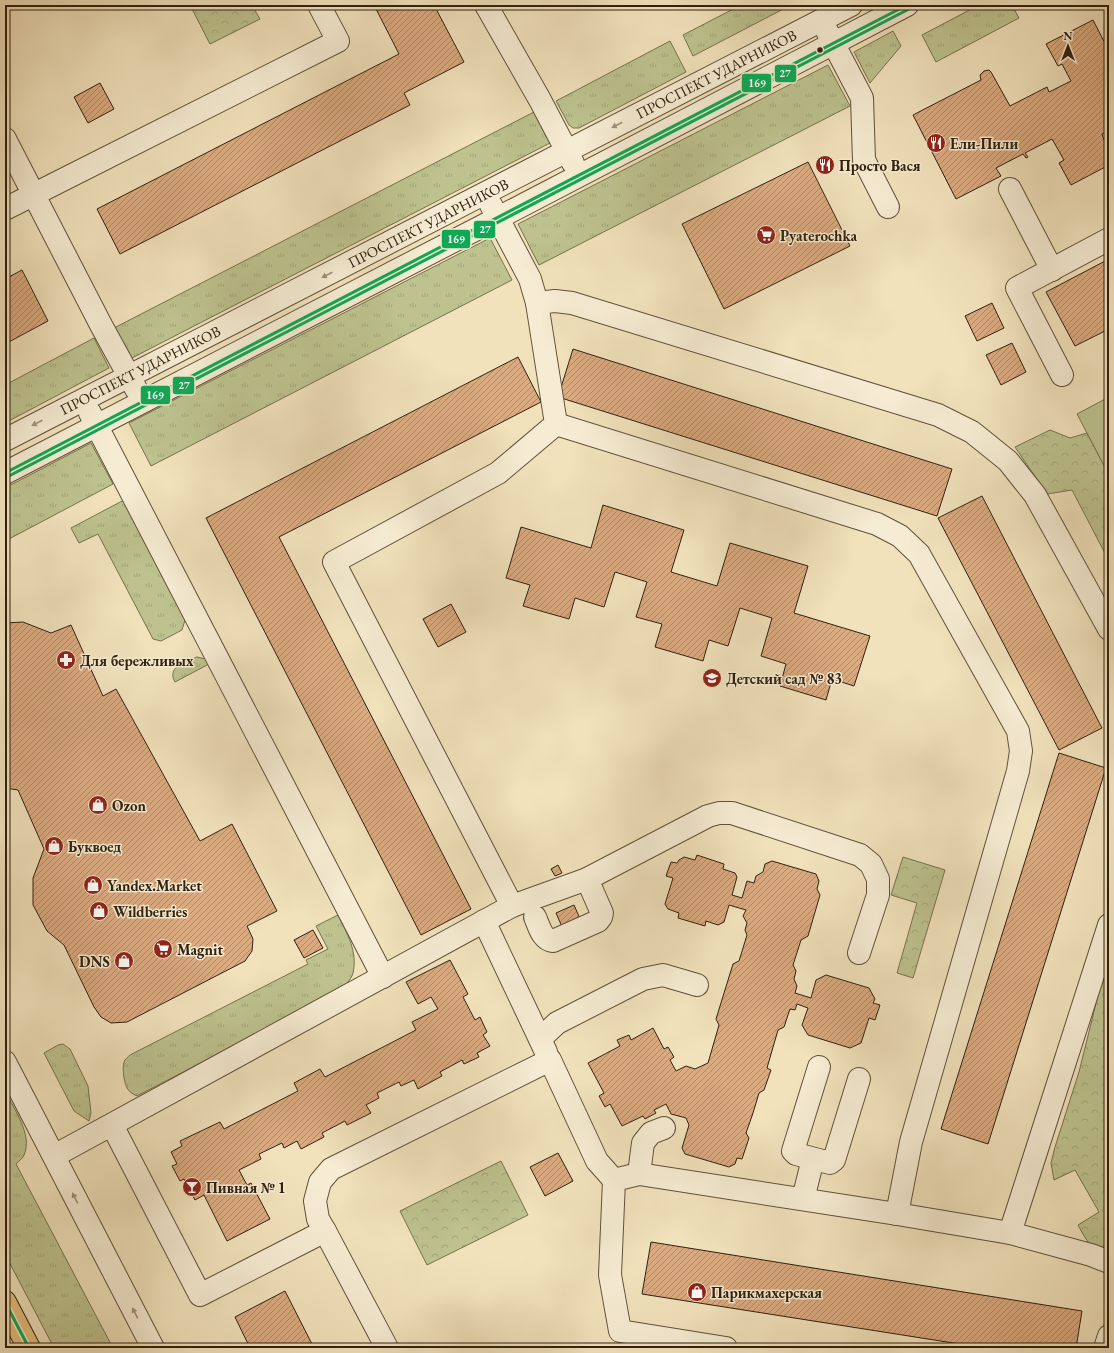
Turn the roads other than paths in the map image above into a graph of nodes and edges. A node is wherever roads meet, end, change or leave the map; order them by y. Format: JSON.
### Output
{"nodes":[{"id":1,"x":319,"y":5,"type":"edge"},
{"id":2,"x":486,"y":5,"type":"edge"},
{"id":3,"x":850,"y":5,"type":"edge"},
{"id":4,"x":907,"y":5,"type":"edge"},
{"id":5,"x":822,"y":20,"type":"junction"},
{"id":6,"x":834,"y":43,"type":"junction"},
{"id":7,"x":5,"y":139,"type":"edge"},
{"id":8,"x":567,"y":151,"type":"junction"},
{"id":9,"x":580,"y":176,"type":"junction"},
{"id":10,"x":1010,"y":189,"type":"dead end"},
{"id":11,"x":485,"y":194,"type":"junction"},
{"id":12,"x":34,"y":195,"type":"junction"},
{"id":13,"x":888,"y":207,"type":"dead end"},
{"id":14,"x":5,"y":209,"type":"edge"},
{"id":15,"x":498,"y":218,"type":"junction"},
{"id":16,"x":1109,"y":239,"type":"edge"},
{"id":17,"x":1052,"y":270,"type":"junction"},
{"id":18,"x":537,"y":303,"type":"junction"},
{"id":19,"x":129,"y":376,"type":"junction"},
{"id":20,"x":1062,"y":376,"type":"dead end"},
{"id":21,"x":82,"y":400,"type":"junction"},
{"id":22,"x":143,"y":402,"type":"junction"},
{"id":23,"x":556,"y":424,"type":"junction"},
{"id":24,"x":97,"y":426,"type":"junction"},
{"id":25,"x":5,"y":440,"type":"edge"},
{"id":26,"x":5,"y":473,"type":"edge"},
{"id":27,"x":1109,"y":629,"type":"edge"},
{"id":28,"x":587,"y":879,"type":"junction"},
{"id":29,"x":512,"y":906,"type":"junction"},
{"id":30,"x":535,"y":917,"type":"dead end"},
{"id":31,"x":484,"y":921,"type":"junction"},
{"id":32,"x":1109,"y":925,"type":"edge"},
{"id":33,"x":859,"y":953,"type":"dead end"},
{"id":34,"x":383,"y":977,"type":"junction"},
{"id":35,"x":697,"y":985,"type":"dead end"},
{"id":36,"x":540,"y":1039,"type":"junction"},
{"id":37,"x":550,"y":1060,"type":"junction"},
{"id":38,"x":5,"y":1062,"type":"edge"},
{"id":39,"x":819,"y":1067,"type":"dead end"},
{"id":40,"x":859,"y":1079,"type":"dead end"},
{"id":41,"x":112,"y":1125,"type":"junction"},
{"id":42,"x":664,"y":1128,"type":"dead end"},
{"id":43,"x":54,"y":1156,"type":"junction"},
{"id":44,"x":813,"y":1159,"type":"junction"},
{"id":45,"x":639,"y":1174,"type":"junction"},
{"id":46,"x":614,"y":1180,"type":"junction"},
{"id":47,"x":803,"y":1199,"type":"junction"},
{"id":48,"x":897,"y":1214,"type":"junction"},
{"id":49,"x":325,"y":1231,"type":"junction"},
{"id":50,"x":1010,"y":1233,"type":"junction"},
{"id":51,"x":1109,"y":1262,"type":"edge"},
{"id":52,"x":5,"y":1302,"type":"edge"},
{"id":53,"x":1109,"y":1336,"type":"edge"},
{"id":54,"x":29,"y":1348,"type":"edge"},
{"id":55,"x":153,"y":1348,"type":"edge"},
{"id":56,"x":387,"y":1348,"type":"edge"},
{"id":57,"x":726,"y":1348,"type":"edge"},
{"id":58,"x":1105,"y":1348,"type":"edge"}],
"edges":[{"from":1,"to":12,"type":"street"},
{"from":2,"to":8,"type":"street"},
{"from":3,"to":5,"type":"street","name":"ПРОСПЕКТ УДАРНИКОВ"},
{"from":4,"to":6,"type":"street","name":"ПРОСПЕКТ УДАРНИКОВ"},
{"from":5,"to":6,"type":"street"},
{"from":5,"to":8,"type":"street","name":"ПРОСПЕКТ УДАРНИКОВ","one_way":true},
{"from":6,"to":9,"type":"street","name":"ПРОСПЕКТ УДАРНИКОВ"},
{"from":6,"to":13,"type":"street"},
{"from":7,"to":12,"type":"street"},
{"from":8,"to":9,"type":"street"},
{"from":8,"to":11,"type":"street","name":"ПРОСПЕКТ УДАРНИКОВ"},
{"from":9,"to":15,"type":"street","name":"ПРОСПЕКТ УДАРНИКОВ"},
{"from":10,"to":17,"type":"street"},
{"from":11,"to":15,"type":"street"},
{"from":11,"to":19,"type":"street","name":"ПРОСПЕКТ УДАРНИКОВ","one_way":true},
{"from":12,"to":14,"type":"street"},
{"from":12,"to":19,"type":"street"},
{"from":15,"to":18,"type":"street"},
{"from":15,"to":22,"type":"street","name":"ПРОСПЕКТ УДАРНИКОВ"},
{"from":16,"to":17,"type":"street"},
{"from":17,"to":20,"type":"street"},
{"from":18,"to":23,"type":"street"},
{"from":18,"to":27,"type":"street"},
{"from":19,"to":21,"type":"street","name":"ПРОСПЕКТ УДАРНИКОВ"},
{"from":19,"to":22,"type":"street"},
{"from":21,"to":24,"type":"street"},
{"from":21,"to":25,"type":"street","name":"ПРОСПЕКТ УДАРНИКОВ","one_way":true},
{"from":22,"to":24,"type":"street","name":"ПРОСПЕКТ УДАРНИКОВ"},
{"from":23,"to":29,"type":"street"},
{"from":23,"to":48,"type":"street"},
{"from":24,"to":26,"type":"street","name":"ПРОСПЕКТ УДАРНИКОВ"},
{"from":24,"to":34,"type":"street"},
{"from":28,"to":29,"type":"street"},
{"from":28,"to":30,"type":"street"},
{"from":28,"to":33,"type":"street"},
{"from":29,"to":31,"type":"street"},
{"from":31,"to":34,"type":"street"},
{"from":31,"to":36,"type":"street"},
{"from":32,"to":50,"type":"street"},
{"from":34,"to":41,"type":"street"},
{"from":35,"to":36,"type":"street"},
{"from":36,"to":37,"type":"street"},
{"from":37,"to":46,"type":"street"},
{"from":37,"to":49,"type":"street"},
{"from":38,"to":43,"type":"street"},
{"from":39,"to":44,"type":"street"},
{"from":40,"to":44,"type":"street"},
{"from":41,"to":43,"type":"street"},
{"from":41,"to":49,"type":"street"},
{"from":42,"to":45,"type":"street"},
{"from":55,"to":43,"type":"street","one_way":true},
{"from":44,"to":47,"type":"street"},
{"from":45,"to":46,"type":"street"},
{"from":45,"to":47,"type":"street"},
{"from":46,"to":57,"type":"street"},
{"from":47,"to":48,"type":"street"},
{"from":48,"to":50,"type":"street"},
{"from":49,"to":56,"type":"street"},
{"from":50,"to":51,"type":"street"},
{"from":52,"to":54,"type":"main road"},
{"from":53,"to":58,"type":"street"}]}
